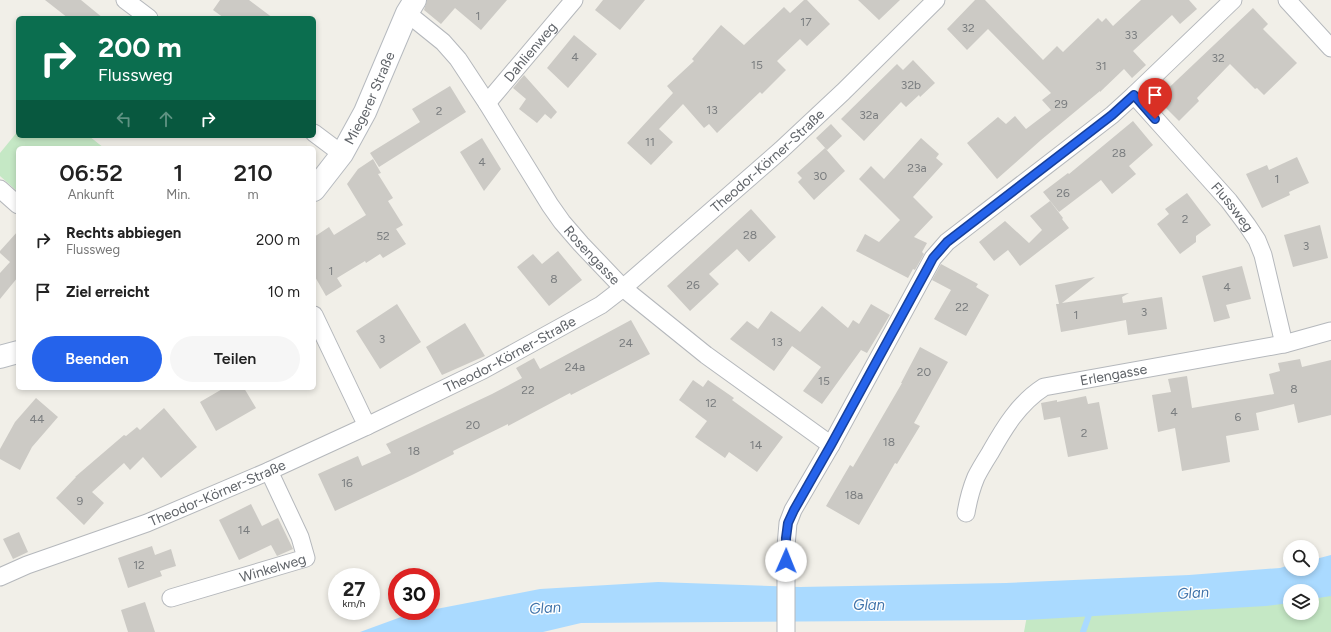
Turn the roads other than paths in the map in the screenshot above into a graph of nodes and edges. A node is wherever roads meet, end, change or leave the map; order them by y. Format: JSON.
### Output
{"nodes":[{"id":1,"x":125,"y":0,"type":"edge"},
{"id":2,"x":574,"y":0,"type":"edge"},
{"id":3,"x":936,"y":0,"type":"edge"},
{"id":4,"x":1233,"y":0,"type":"edge"},
{"id":5,"x":1287,"y":0,"type":"edge"},
{"id":6,"x":411,"y":7,"type":"edge"},
{"id":7,"x":146,"y":16,"type":"edge"},
{"id":8,"x":1331,"y":48,"type":"edge"},
{"id":9,"x":1134,"y":95,"type":"junction"},
{"id":10,"x":487,"y":103,"type":"junction"},
{"id":11,"x":316,"y":134,"type":"edge"},
{"id":12,"x":342,"y":154,"type":"junction"},
{"id":13,"x":316,"y":187,"type":"edge"},
{"id":14,"x":0,"y":189,"type":"edge"},
{"id":15,"x":16,"y":203,"type":"edge"},
{"id":16,"x":623,"y":288,"type":"junction"},
{"id":17,"x":316,"y":319,"type":"edge"},
{"id":18,"x":1331,"y":331,"type":"edge"},
{"id":19,"x":1284,"y":344,"type":"junction"},
{"id":20,"x":16,"y":353,"type":"edge"},
{"id":21,"x":0,"y":357,"type":"edge"},
{"id":22,"x":367,"y":426,"type":"junction"},
{"id":23,"x":831,"y":445,"type":"junction"},
{"id":24,"x":270,"y":471,"type":"junction"},
{"id":25,"x":966,"y":513,"type":"dead end"},
{"id":26,"x":0,"y":577,"type":"edge"},
{"id":27,"x":171,"y":598,"type":"dead end"},
{"id":28,"x":786,"y":632,"type":"edge"}],
"edges":[{"from":1,"to":7,"type":"street"},
{"from":2,"to":10,"type":"street","name":"Dahlienweg"},
{"from":3,"to":16,"type":"street","name":"Theodor-Körner-Straße"},
{"from":4,"to":9,"type":"street"},
{"from":5,"to":8,"type":"street"},
{"from":6,"to":10,"type":"street","name":"Rosengasse"},
{"from":6,"to":12,"type":"main road","name":"Miegerer Straße"},
{"from":9,"to":19,"type":"street","name":"Flussweg"},
{"from":9,"to":23,"type":"street"},
{"from":10,"to":16,"type":"street","name":"Rosengasse"},
{"from":11,"to":12,"type":"street"},
{"from":12,"to":13,"type":"main road","name":"Miegerer Straße"},
{"from":14,"to":15,"type":"street"},
{"from":16,"to":22,"type":"street","name":"Theodor-Körner-Straße"},
{"from":16,"to":23,"type":"street","name":"Rosengasse"},
{"from":17,"to":22,"type":"street"},
{"from":18,"to":19,"type":"street","name":"Erlengasse"},
{"from":19,"to":25,"type":"street","name":"Erlengasse"},
{"from":20,"to":21,"type":"main road"},
{"from":22,"to":24,"type":"street","name":"Theodor-Körner-Straße"},
{"from":23,"to":28,"type":"street"},
{"from":24,"to":26,"type":"street","name":"Theodor-Körner-Straße"},
{"from":24,"to":27,"type":"street","name":"Winkelweg"}]}
